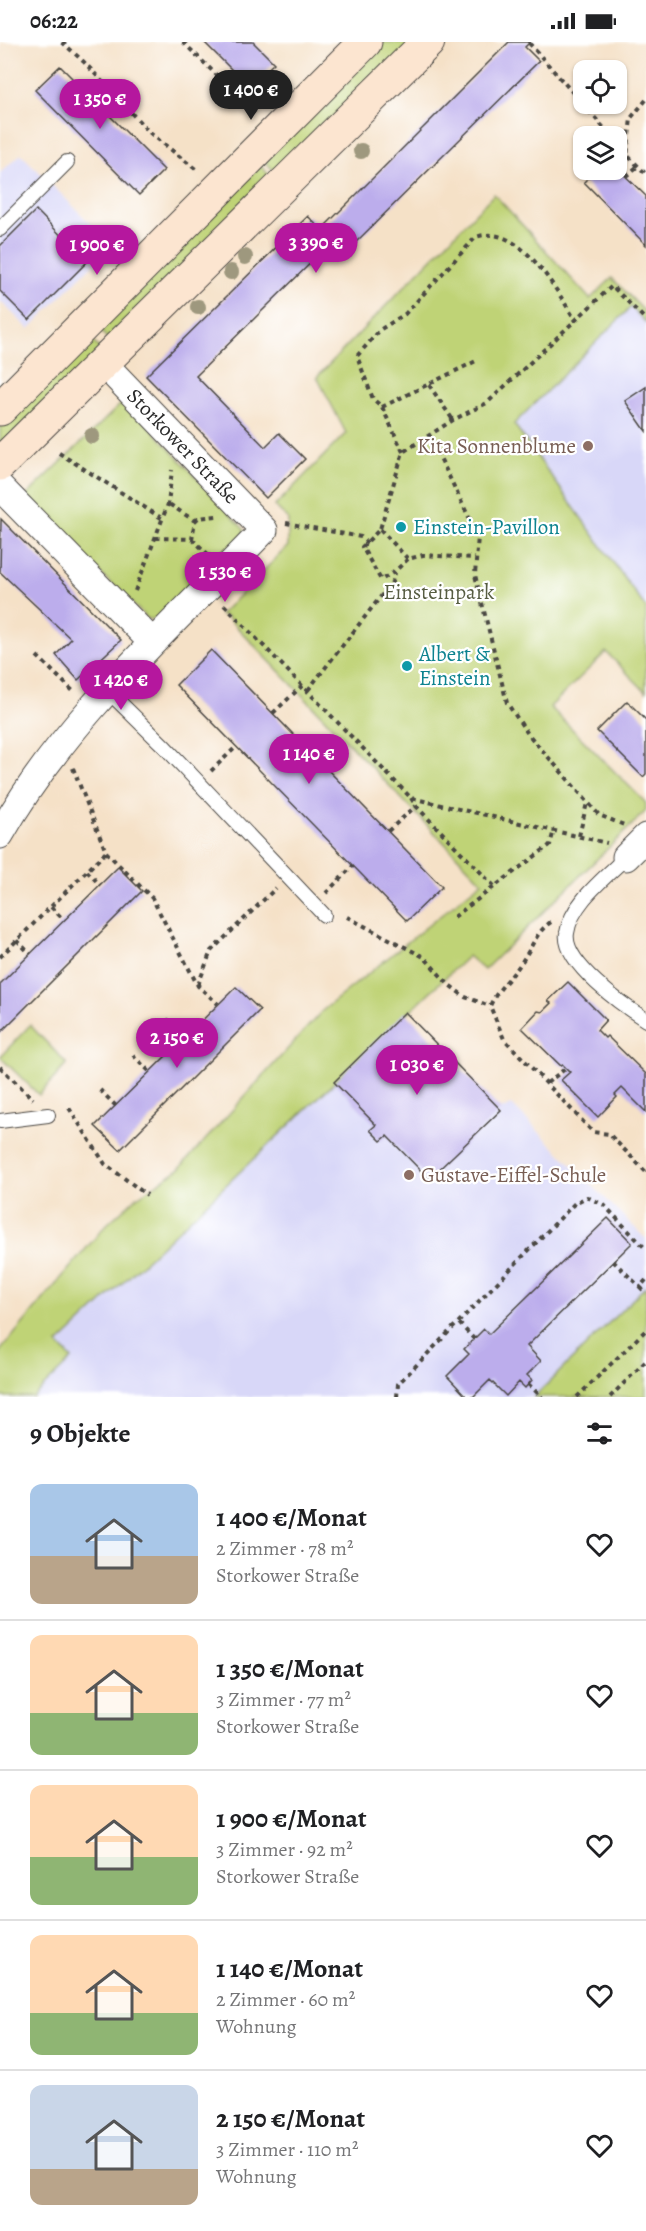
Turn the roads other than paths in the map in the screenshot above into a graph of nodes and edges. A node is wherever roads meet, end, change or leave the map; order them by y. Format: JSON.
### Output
{"nodes":[{"id":1,"x":365,"y":42,"type":"edge"},
{"id":2,"x":428,"y":42,"type":"edge"},
{"id":3,"x":67,"y":162,"type":"dead end"},
{"id":4,"x":0,"y":229,"type":"edge"},
{"id":5,"x":102,"y":363,"type":"junction"},
{"id":6,"x":0,"y":409,"type":"edge"},
{"id":7,"x":0,"y":464,"type":"edge"},
{"id":8,"x":0,"y":487,"type":"edge"},
{"id":9,"x":152,"y":642,"type":"junction"},
{"id":10,"x":108,"y":691,"type":"junction"},
{"id":11,"x":0,"y":835,"type":"edge"},
{"id":12,"x":634,"y":842,"type":"edge"},
{"id":13,"x":324,"y":915,"type":"dead end"},
{"id":14,"x":646,"y":1020,"type":"edge"},
{"id":15,"x":48,"y":1114,"type":"road end"},
{"id":16,"x":0,"y":1120,"type":"edge"}],
"edges":[{"from":1,"to":6,"type":"street"},
{"from":2,"to":5,"type":"street"},
{"from":3,"to":4,"type":"lane"},
{"from":5,"to":7,"type":"street"},
{"from":5,"to":9,"type":"street","name":"Storkower Straße"},
{"from":8,"to":9,"type":"street"},
{"from":9,"to":10,"type":"street"},
{"from":10,"to":11,"type":"street"},
{"from":10,"to":13,"type":"lane"},
{"from":12,"to":14,"type":"lane"},
{"from":15,"to":16,"type":"lane"}]}
